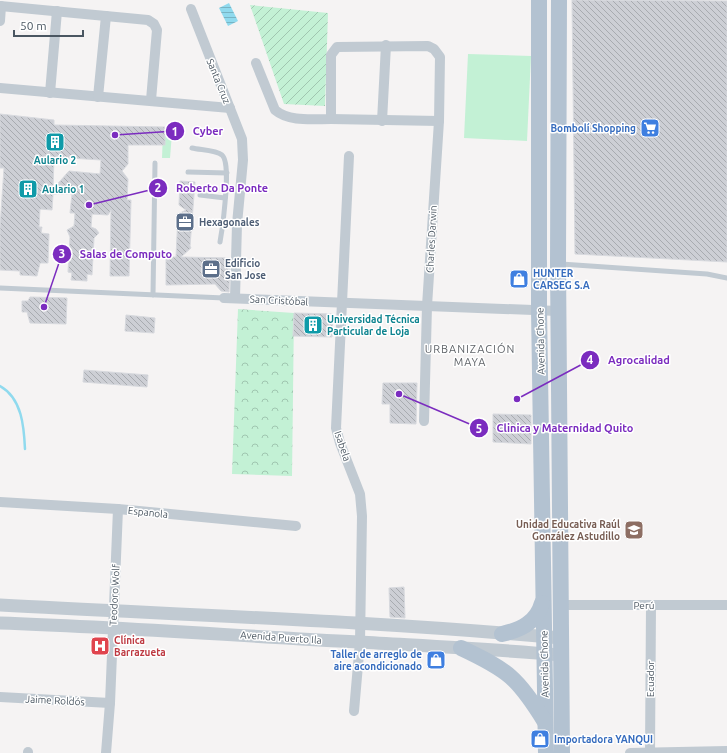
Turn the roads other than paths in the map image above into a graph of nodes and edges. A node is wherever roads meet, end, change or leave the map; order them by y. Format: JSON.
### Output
{"nodes":[{"id":1,"x":539,"y":0,"type":"edge"},
{"id":2,"x":559,"y":0,"type":"edge"},
{"id":3,"x":1,"y":6,"type":"edge"},
{"id":4,"x":191,"y":9,"type":"dead end"},
{"id":5,"x":57,"y":11,"type":"junction"},
{"id":6,"x":106,"y":16,"type":"junction"},
{"id":7,"x":0,"y":21,"type":"edge"},
{"id":8,"x":386,"y":45,"type":"junction"},
{"id":9,"x":256,"y":63,"type":"dead end"},
{"id":10,"x":0,"y":88,"type":"edge"},
{"id":11,"x":50,"y":93,"type":"junction"},
{"id":12,"x":98,"y":96,"type":"junction"},
{"id":13,"x":151,"y":100,"type":"junction"},
{"id":14,"x":230,"y":108,"type":"junction"},
{"id":15,"x":331,"y":119,"type":"junction"},
{"id":16,"x":382,"y":121,"type":"junction"},
{"id":17,"x":439,"y":121,"type":"junction"},
{"id":18,"x":192,"y":148,"type":"dead end"},
{"id":19,"x":349,"y":156,"type":"dead end"},
{"id":20,"x":155,"y":163,"type":"dead end"},
{"id":21,"x":188,"y":172,"type":"dead end"},
{"id":22,"x":227,"y":174,"type":"junction"},
{"id":23,"x":200,"y":195,"type":"dead end"},
{"id":24,"x":225,"y":198,"type":"junction"},
{"id":25,"x":223,"y":223,"type":"junction"},
{"id":26,"x":237,"y":224,"type":"junction"},
{"id":27,"x":220,"y":242,"type":"dead end"},
{"id":28,"x":558,"y":264,"type":"junction"},
{"id":29,"x":727,"y":278,"type":"edge"},
{"id":30,"x":0,"y":288,"type":"edge"},
{"id":31,"x":153,"y":295,"type":"junction"},
{"id":32,"x":224,"y":298,"type":"joint"},
{"id":33,"x":235,"y":298,"type":"junction"},
{"id":34,"x":342,"y":303,"type":"junction"},
{"id":35,"x":427,"y":306,"type":"junction"},
{"id":36,"x":539,"y":310,"type":"junction"},
{"id":37,"x":558,"y":311,"type":"junction"},
{"id":38,"x":424,"y":421,"type":"dead end"},
{"id":39,"x":0,"y":502,"type":"edge"},
{"id":40,"x":118,"y":509,"type":"junction"},
{"id":41,"x":296,"y":526,"type":"dead end"},
{"id":42,"x":543,"y":597,"type":"junction"},
{"id":43,"x":0,"y":605,"type":"edge"},
{"id":44,"x":561,"y":605,"type":"junction"},
{"id":45,"x":651,"y":605,"type":"junction"},
{"id":46,"x":727,"y":605,"type":"edge"},
{"id":47,"x":114,"y":611,"type":"junction"},
{"id":48,"x":0,"y":623,"type":"edge"},
{"id":49,"x":360,"y":624,"type":"junction"},
{"id":50,"x":113,"y":627,"type":"junction"},
{"id":51,"x":502,"y":634,"type":"junction"},
{"id":52,"x":544,"y":636,"type":"junction"},
{"id":53,"x":561,"y":638,"type":"junction"},
{"id":54,"x":360,"y":642,"type":"junction"},
{"id":55,"x":461,"y":648,"type":"junction"},
{"id":56,"x":544,"y":653,"type":"junction"},
{"id":57,"x":561,"y":655,"type":"junction"},
{"id":58,"x":0,"y":697,"type":"edge"},
{"id":59,"x":110,"y":703,"type":"junction"},
{"id":60,"x":354,"y":711,"type":"dead end"},
{"id":61,"x":545,"y":722,"type":"junction"},
{"id":62,"x":727,"y":751,"type":"edge"},
{"id":63,"x":106,"y":753,"type":"edge"},
{"id":64,"x":546,"y":753,"type":"edge"},
{"id":65,"x":562,"y":753,"type":"edge"},
{"id":66,"x":630,"y":753,"type":"edge"},
{"id":67,"x":650,"y":753,"type":"edge"}],
"edges":[{"from":1,"to":36,"type":"main road","name":"Avenida Chone"},
{"from":2,"to":28,"type":"main road","name":"Avenida Chone"},
{"from":3,"to":5,"type":"street"},
{"from":3,"to":7,"type":"street"},
{"from":4,"to":14,"type":"street","name":"Santa Cruz"},
{"from":5,"to":6,"type":"street"},
{"from":5,"to":11,"type":"street"},
{"from":6,"to":12,"type":"street"},
{"from":6,"to":13,"type":"street"},
{"from":8,"to":15,"type":"street"},
{"from":8,"to":16,"type":"street"},
{"from":8,"to":17,"type":"street","name":"Charles Darwin"},
{"from":9,"to":15,"type":"street"},
{"from":10,"to":11,"type":"street"},
{"from":11,"to":12,"type":"street"},
{"from":12,"to":13,"type":"street"},
{"from":13,"to":14,"type":"street"},
{"from":14,"to":26,"type":"street","name":"Santa Cruz"},
{"from":15,"to":16,"type":"street"},
{"from":16,"to":17,"type":"street"},
{"from":17,"to":35,"type":"street","name":"Charles Darwin"},
{"from":18,"to":22,"type":"lane"},
{"from":19,"to":34,"type":"street","name":"Isabela"},
{"from":20,"to":31,"type":"lane"},
{"from":21,"to":22,"type":"lane"},
{"from":22,"to":24,"type":"lane"},
{"from":23,"to":24,"type":"lane"},
{"from":24,"to":25,"type":"lane"},
{"from":25,"to":26,"type":"lane"},
{"from":25,"to":27,"type":"lane"},
{"from":26,"to":33,"type":"street","name":"Santa Cruz"},
{"from":28,"to":29,"type":"lane"},
{"from":28,"to":37,"type":"main road","name":"Avenida Chone"},
{"from":30,"to":31,"type":"lane","name":"San Cristóbal"},
{"from":31,"to":32,"type":"lane","name":"San Cristóbal"},
{"from":32,"to":33,"type":"street","name":"San Cristóbal"},
{"from":33,"to":34,"type":"street","name":"San Cristóbal"},
{"from":34,"to":35,"type":"street","name":"San Cristóbal"},
{"from":34,"to":49,"type":"street","name":"Isabela"},
{"from":35,"to":36,"type":"street","name":"San Cristóbal"},
{"from":35,"to":38,"type":"street","name":"Charles Darwin"},
{"from":36,"to":37,"type":"street","name":"San Cristóbal"},
{"from":36,"to":42,"type":"main road","name":"Avenida Chone"},
{"from":37,"to":44,"type":"main road","name":"Avenida Chone"},
{"from":39,"to":40,"type":"street","name":"Espanola"},
{"from":40,"to":41,"type":"street","name":"Espanola"},
{"from":40,"to":47,"type":"street","name":"Teodoro Wolf"},
{"from":42,"to":51,"type":"main road"},
{"from":42,"to":52,"type":"main road","name":"Avenida Chone"},
{"from":43,"to":47,"type":"street","name":"Avenida Puerto Ila"},
{"from":44,"to":45,"type":"street","name":"Perú"},
{"from":44,"to":53,"type":"main road","name":"Avenida Chone"},
{"from":45,"to":46,"type":"street","name":"Perú"},
{"from":45,"to":67,"type":"street","name":"Ecuador"},
{"from":47,"to":49,"type":"street","name":"Avenida Puerto Ila"},
{"from":47,"to":50,"type":"street","name":"Teodoro Wolf"},
{"from":48,"to":50,"type":"street","name":"Avenida Puerto Ila"},
{"from":49,"to":51,"type":"street","name":"Avenida Puerto Ila"},
{"from":49,"to":54,"type":"street","name":"Isabela"},
{"from":50,"to":54,"type":"street","name":"Avenida Puerto Ila"},
{"from":50,"to":59,"type":"street","name":"Teodoro Wolf"},
{"from":51,"to":52,"type":"street","name":"Avenida Puerto Ila"},
{"from":52,"to":53,"type":"street","name":"Avenida Puerto Ila"},
{"from":52,"to":56,"type":"main road","name":"Avenida Chone"},
{"from":53,"to":57,"type":"main road","name":"Avenida Chone"},
{"from":54,"to":55,"type":"street","name":"Avenida Puerto Ila"},
{"from":54,"to":60,"type":"street","name":"Isabela"},
{"from":55,"to":56,"type":"street","name":"Avenida Puerto Ila"},
{"from":55,"to":61,"type":"main road"},
{"from":56,"to":57,"type":"street","name":"Avenida Puerto Ila"},
{"from":56,"to":61,"type":"main road","name":"Avenida Chone"},
{"from":57,"to":65,"type":"main road","name":"Avenida Chone"},
{"from":58,"to":59,"type":"street","name":"Jaime Roldós"},
{"from":59,"to":63,"type":"street","name":"Teodoro Wolf"},
{"from":61,"to":64,"type":"main road","name":"Avenida Chone"},
{"from":62,"to":67,"type":"street"},
{"from":66,"to":67,"type":"street"}]}
